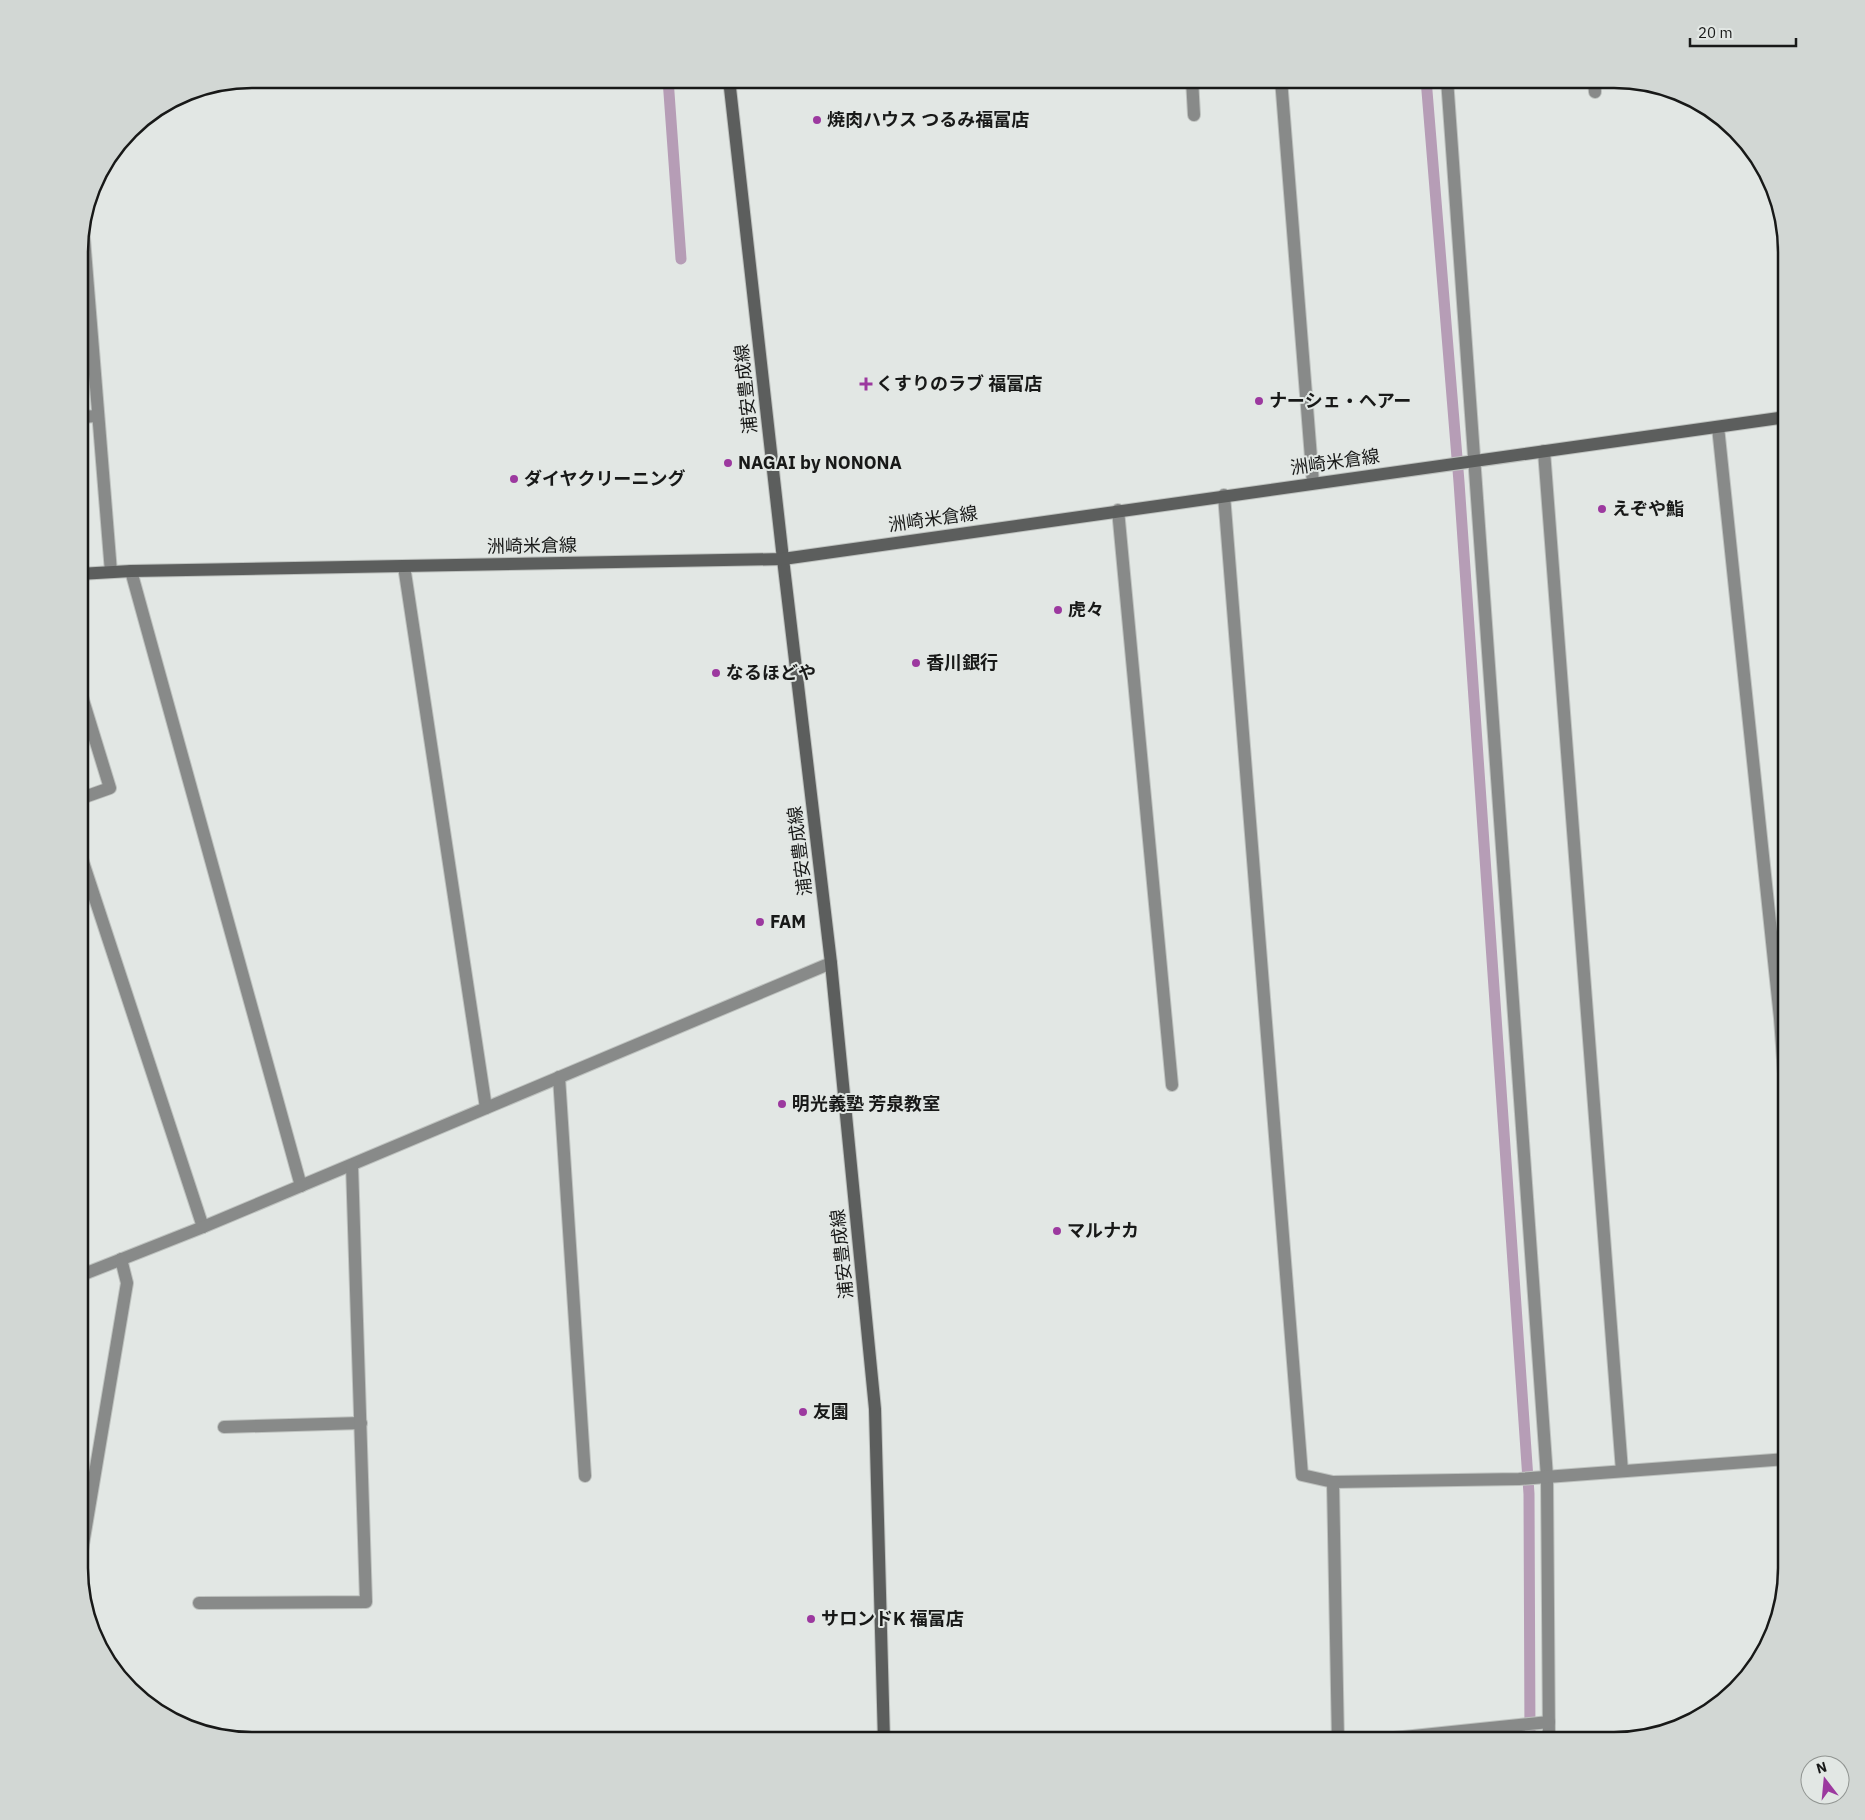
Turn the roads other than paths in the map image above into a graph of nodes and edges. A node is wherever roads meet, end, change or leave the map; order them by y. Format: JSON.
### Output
{"nodes":[{"id":1,"x":730,"y":88,"type":"edge"},
{"id":2,"x":1192,"y":88,"type":"edge"},
{"id":3,"x":1282,"y":88,"type":"edge"},
{"id":4,"x":1448,"y":88,"type":"edge"},
{"id":5,"x":1194,"y":115,"type":"dead end"},
{"id":6,"x":88,"y":289,"type":"edge"},
{"id":7,"x":88,"y":416,"type":"edge"},
{"id":8,"x":98,"y":416,"type":"junction"},
{"id":9,"x":1778,"y":418,"type":"edge"},
{"id":10,"x":1718,"y":427,"type":"junction"},
{"id":11,"x":1544,"y":452,"type":"junction"},
{"id":12,"x":1471,"y":462,"type":"junction"},
{"id":13,"x":1313,"y":483,"type":"junction"},
{"id":14,"x":1224,"y":495,"type":"junction"},
{"id":15,"x":1118,"y":510,"type":"junction"},
{"id":16,"x":782,"y":559,"type":"junction"},
{"id":17,"x":404,"y":566,"type":"junction"},
{"id":18,"x":131,"y":571,"type":"junction"},
{"id":19,"x":111,"y":572,"type":"junction"},
{"id":20,"x":88,"y":573,"type":"edge"},
{"id":21,"x":88,"y":716,"type":"edge"},
{"id":22,"x":88,"y":796,"type":"edge"},
{"id":23,"x":88,"y":877,"type":"edge"},
{"id":24,"x":831,"y":963,"type":"junction"},
{"id":25,"x":1778,"y":973,"type":"edge"},
{"id":26,"x":559,"y":1077,"type":"junction"},
{"id":27,"x":1172,"y":1085,"type":"dead end"},
{"id":28,"x":486,"y":1108,"type":"junction"},
{"id":29,"x":352,"y":1164,"type":"junction"},
{"id":30,"x":301,"y":1186,"type":"junction"},
{"id":31,"x":203,"y":1227,"type":"junction"},
{"id":32,"x":122,"y":1260,"type":"junction"},
{"id":33,"x":88,"y":1273,"type":"edge"},
{"id":34,"x":361,"y":1423,"type":"junction"},
{"id":35,"x":224,"y":1426,"type":"dead end"},
{"id":36,"x":1778,"y":1460,"type":"edge"},
{"id":37,"x":1622,"y":1471,"type":"junction"},
{"id":38,"x":585,"y":1476,"type":"dead end"},
{"id":39,"x":1544,"y":1477,"type":"junction"},
{"id":40,"x":1333,"y":1482,"type":"junction"},
{"id":41,"x":88,"y":1513,"type":"edge"},
{"id":42,"x":199,"y":1603,"type":"dead end"},
{"id":43,"x":1545,"y":1722,"type":"junction"},
{"id":44,"x":884,"y":1732,"type":"edge"},
{"id":45,"x":1338,"y":1732,"type":"edge"},
{"id":46,"x":1453,"y":1732,"type":"edge"},
{"id":47,"x":1548,"y":1732,"type":"edge"}],
"edges":[{"from":1,"to":16,"type":"main road","name":"浦安豊成線"},
{"from":2,"to":5,"type":"street"},
{"from":3,"to":13,"type":"street"},
{"from":4,"to":12,"type":"street"},
{"from":6,"to":8,"type":"street"},
{"from":7,"to":8,"type":"street"},
{"from":8,"to":19,"type":"street"},
{"from":9,"to":10,"type":"main road","name":"洲崎米倉線"},
{"from":10,"to":11,"type":"main road","name":"洲崎米倉線"},
{"from":10,"to":25,"type":"street"},
{"from":11,"to":12,"type":"main road","name":"洲崎米倉線"},
{"from":11,"to":37,"type":"street"},
{"from":12,"to":13,"type":"main road","name":"洲崎米倉線"},
{"from":12,"to":39,"type":"street"},
{"from":13,"to":14,"type":"main road","name":"洲崎米倉線"},
{"from":14,"to":15,"type":"main road","name":"洲崎米倉線"},
{"from":14,"to":40,"type":"street"},
{"from":15,"to":16,"type":"main road","name":"洲崎米倉線"},
{"from":15,"to":27,"type":"street"},
{"from":16,"to":17,"type":"main road","name":"洲崎米倉線"},
{"from":16,"to":24,"type":"main road","name":"浦安豊成線"},
{"from":17,"to":18,"type":"main road","name":"洲崎米倉線"},
{"from":17,"to":28,"type":"street"},
{"from":18,"to":19,"type":"main road","name":"洲崎米倉線"},
{"from":18,"to":30,"type":"street"},
{"from":19,"to":20,"type":"main road","name":"洲崎米倉線"},
{"from":21,"to":22,"type":"street"},
{"from":23,"to":31,"type":"street"},
{"from":24,"to":26,"type":"street"},
{"from":24,"to":44,"type":"main road","name":"浦安豊成線"},
{"from":26,"to":28,"type":"street"},
{"from":26,"to":38,"type":"street"},
{"from":28,"to":29,"type":"street"},
{"from":29,"to":30,"type":"street"},
{"from":29,"to":34,"type":"street"},
{"from":30,"to":31,"type":"street"},
{"from":31,"to":32,"type":"street"},
{"from":32,"to":33,"type":"street"},
{"from":32,"to":41,"type":"street"},
{"from":34,"to":35,"type":"street"},
{"from":34,"to":42,"type":"street"},
{"from":36,"to":37,"type":"street"},
{"from":37,"to":39,"type":"street"},
{"from":39,"to":40,"type":"street"},
{"from":39,"to":43,"type":"street"},
{"from":40,"to":45,"type":"street"},
{"from":43,"to":46,"type":"street"},
{"from":43,"to":47,"type":"street"}]}
